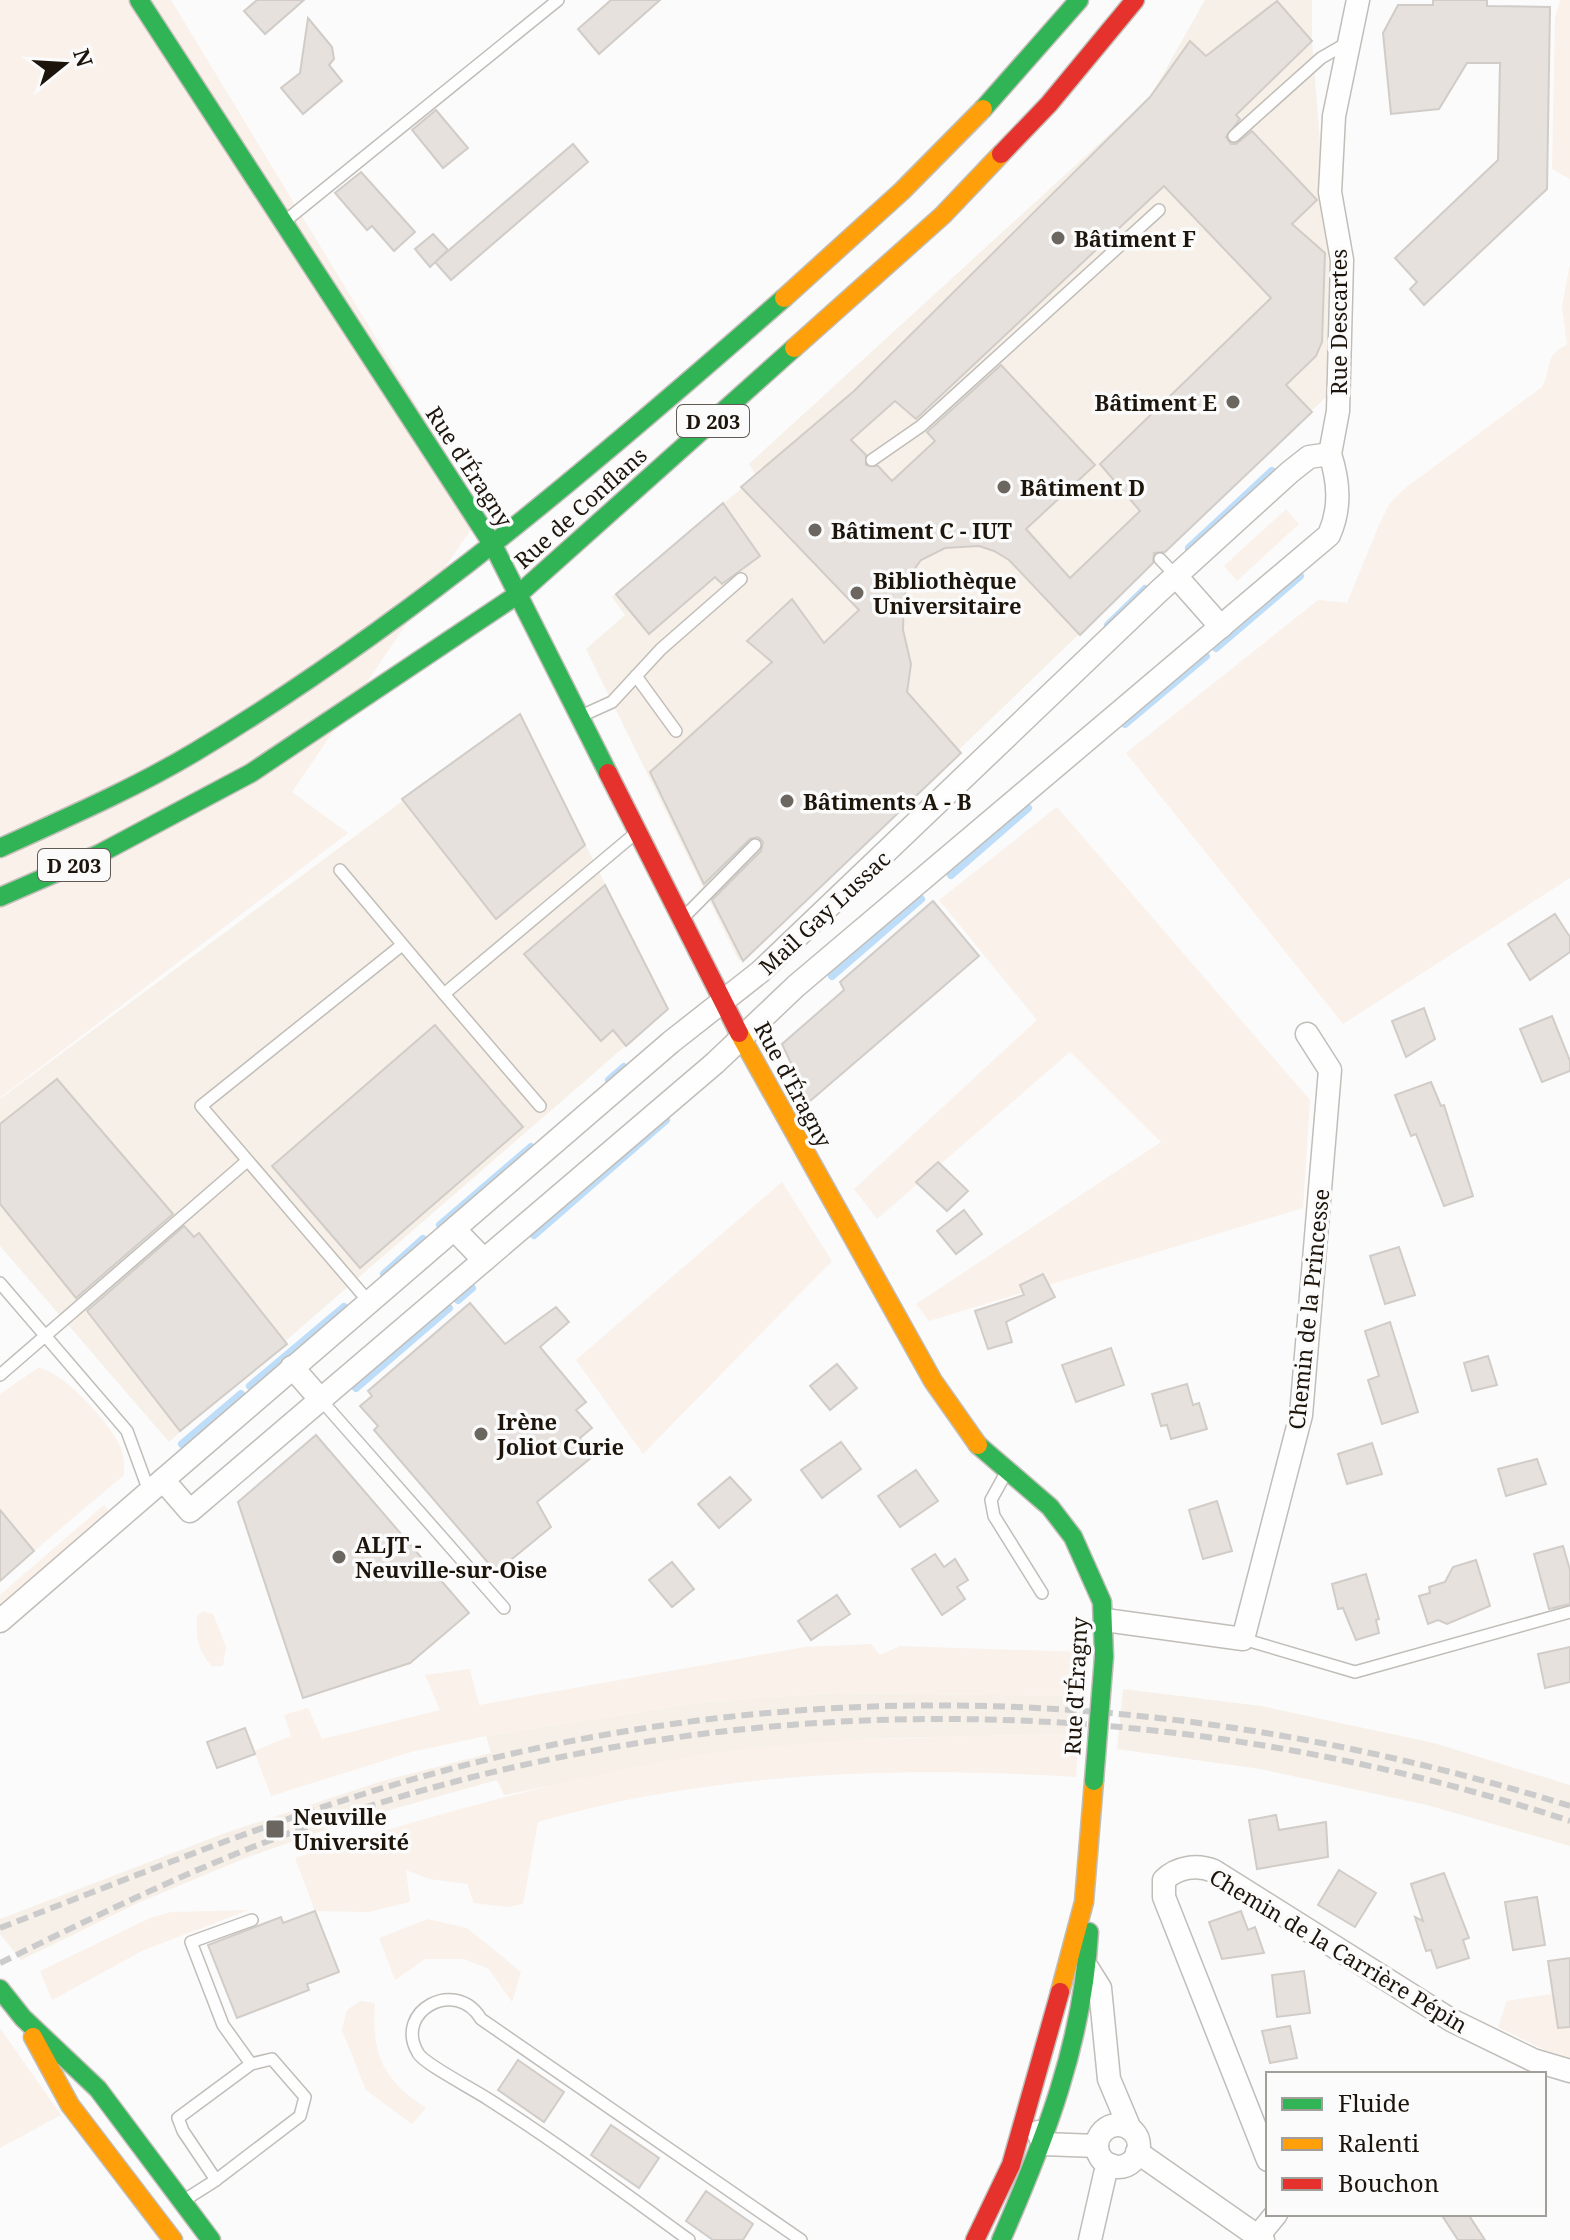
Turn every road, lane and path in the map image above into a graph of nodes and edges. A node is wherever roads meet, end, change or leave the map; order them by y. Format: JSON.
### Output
{"nodes":[{"id":1,"x":139,"y":0,"type":"edge"},
{"id":2,"x":558,"y":0,"type":"edge"},
{"id":3,"x":1079,"y":0,"type":"edge"},
{"id":4,"x":1135,"y":0,"type":"edge"},
{"id":5,"x":1358,"y":0,"type":"edge"},
{"id":6,"x":1350,"y":41,"type":"junction"},
{"id":7,"x":1234,"y":136,"type":"dead end"},
{"id":8,"x":1159,"y":210,"type":"dead end"},
{"id":9,"x":284,"y":223,"type":"junction"},
{"id":10,"x":1330,"y":454,"type":"junction"},
{"id":11,"x":872,"y":460,"type":"dead end"},
{"id":12,"x":493,"y":545,"type":"junction"},
{"id":13,"x":1160,"y":559,"type":"dead end"},
{"id":14,"x":1176,"y":576,"type":"junction"},
{"id":15,"x":741,"y":579,"type":"dead end"},
{"id":16,"x":520,"y":593,"type":"junction"},
{"id":17,"x":1221,"y":627,"type":"junction"},
{"id":18,"x":636,"y":676,"type":"junction"},
{"id":19,"x":581,"y":717,"type":"junction"},
{"id":20,"x":676,"y":731,"type":"dead end"},
{"id":21,"x":637,"y":832,"type":"junction"},
{"id":22,"x":755,"y":845,"type":"dead end"},
{"id":23,"x":0,"y":848,"type":"edge"},
{"id":24,"x":340,"y":870,"type":"dead end"},
{"id":25,"x":0,"y":897,"type":"edge"},
{"id":26,"x":681,"y":920,"type":"junction"},
{"id":27,"x":402,"y":945,"type":"junction"},
{"id":28,"x":444,"y":994,"type":"junction"},
{"id":29,"x":723,"y":1000,"type":"junction"},
{"id":30,"x":1307,"y":1034,"type":"dead end"},
{"id":31,"x":742,"y":1037,"type":"junction"},
{"id":32,"x":540,"y":1106,"type":"dead end"},
{"id":33,"x":247,"y":1161,"type":"junction"},
{"id":34,"x":455,"y":1230,"type":"junction"},
{"id":35,"x":484,"y":1260,"type":"junction"},
{"id":36,"x":0,"y":1283,"type":"edge"},
{"id":37,"x":369,"y":1302,"type":"junction"},
{"id":38,"x":46,"y":1336,"type":"junction"},
{"id":39,"x":292,"y":1367,"type":"junction"},
{"id":40,"x":0,"y":1375,"type":"edge"},
{"id":41,"x":321,"y":1400,"type":"junction"},
{"id":42,"x":1007,"y":1470,"type":"junction"},
{"id":43,"x":156,"y":1486,"type":"junction"},
{"id":44,"x":1042,"y":1593,"type":"dead end"},
{"id":45,"x":504,"y":1608,"type":"dead end"},
{"id":46,"x":1570,"y":1612,"type":"edge"},
{"id":47,"x":1105,"y":1620,"type":"junction"},
{"id":48,"x":0,"y":1621,"type":"edge"},
{"id":49,"x":1243,"y":1639,"type":"junction"},
{"id":50,"x":1084,"y":1902,"type":"junction"},
{"id":51,"x":252,"y":1920,"type":"dead end"},
{"id":52,"x":1088,"y":1969,"type":"junction"},
{"id":53,"x":0,"y":1989,"type":"edge"},
{"id":54,"x":23,"y":2018,"type":"junction"},
{"id":55,"x":1042,"y":2058,"type":"junction"},
{"id":56,"x":251,"y":2064,"type":"junction"},
{"id":57,"x":1570,"y":2071,"type":"edge"},
{"id":58,"x":1130,"y":2129,"type":"junction"},
{"id":59,"x":1043,"y":2144,"type":"junction"},
{"id":60,"x":1097,"y":2146,"type":"junction"},
{"id":61,"x":1137,"y":2152,"type":"junction"},
{"id":62,"x":1266,"y":2155,"type":"edge"},
{"id":63,"x":1111,"y":2165,"type":"junction"},
{"id":64,"x":216,"y":2180,"type":"junction"},
{"id":65,"x":182,"y":2202,"type":"junction"},
{"id":66,"x":146,"y":2204,"type":"junction"},
{"id":67,"x":1275,"y":2216,"type":"edge"},
{"id":68,"x":1260,"y":2238,"type":"edge"},
{"id":69,"x":173,"y":2240,"type":"edge"},
{"id":70,"x":211,"y":2240,"type":"edge"},
{"id":71,"x":689,"y":2240,"type":"edge"},
{"id":72,"x":801,"y":2240,"type":"edge"},
{"id":73,"x":975,"y":2240,"type":"edge"},
{"id":74,"x":1001,"y":2240,"type":"edge"},
{"id":75,"x":1090,"y":2240,"type":"edge"}],
"edges":[{"from":1,"to":9,"type":"main road","name":"Rue d'Éragny"},
{"from":2,"to":9,"type":"lane"},
{"from":3,"to":12,"type":"main road","name":"Rue de Conflans","number":"D 203"},
{"from":4,"to":16,"type":"main road","name":"Rue de Conflans","number":"D 203"},
{"from":5,"to":6,"type":"street","name":"Rue Descartes"},
{"from":6,"to":7,"type":"lane"},
{"from":6,"to":10,"type":"street","name":"Rue Descartes"},
{"from":8,"to":11,"type":"lane"},
{"from":9,"to":12,"type":"main road","name":"Rue d'Éragny"},
{"from":10,"to":14,"type":"street","name":"Mail Gay Lussac"},
{"from":10,"to":17,"type":"street","name":"Mail Gay Lussac"},
{"from":12,"to":16,"type":"main road","name":"Rue d'Éragny"},
{"from":12,"to":23,"type":"main road","name":"Rue de Conflans","number":"D 203"},
{"from":13,"to":14,"type":"lane"},
{"from":14,"to":17,"type":"street"},
{"from":14,"to":29,"type":"street","name":"Mail Gay Lussac"},
{"from":15,"to":18,"type":"lane"},
{"from":16,"to":19,"type":"main road","name":"Rue d'Éragny"},
{"from":16,"to":25,"type":"main road","name":"Rue de Conflans","number":"D 203"},
{"from":17,"to":31,"type":"street","name":"Mail Gay Lussac"},
{"from":18,"to":19,"type":"lane"},
{"from":18,"to":20,"type":"lane"},
{"from":19,"to":21,"type":"main road","name":"Rue d'Éragny"},
{"from":21,"to":26,"type":"main road","name":"Rue d'Éragny"},
{"from":21,"to":28,"type":"lane"},
{"from":22,"to":26,"type":"lane"},
{"from":24,"to":27,"type":"lane"},
{"from":26,"to":29,"type":"main road","name":"Rue d'Éragny"},
{"from":27,"to":28,"type":"lane"},
{"from":27,"to":33,"type":"lane"},
{"from":28,"to":32,"type":"lane"},
{"from":29,"to":31,"type":"main road","name":"Rue d'Éragny"},
{"from":29,"to":34,"type":"street","name":"Mail Gay Lussac"},
{"from":30,"to":49,"type":"street","name":"Chemin de la Princesse"},
{"from":31,"to":35,"type":"street","name":"Mail Gay Lussac"},
{"from":31,"to":42,"type":"main road","name":"Rue d'Éragny"},
{"from":33,"to":37,"type":"lane"},
{"from":33,"to":38,"type":"lane"},
{"from":34,"to":35,"type":"street"},
{"from":34,"to":37,"type":"street","name":"Mail Gay Lussac"},
{"from":35,"to":41,"type":"street","name":"Mail Gay Lussac"},
{"from":36,"to":38,"type":"lane"},
{"from":37,"to":39,"type":"street","name":"Mail Gay Lussac"},
{"from":38,"to":40,"type":"lane"},
{"from":38,"to":43,"type":"lane"},
{"from":39,"to":41,"type":"street"},
{"from":39,"to":43,"type":"street","name":"Mail Gay Lussac"},
{"from":41,"to":43,"type":"street","name":"Mail Gay Lussac"},
{"from":41,"to":45,"type":"lane"},
{"from":42,"to":44,"type":"lane"},
{"from":42,"to":47,"type":"main road","name":"Rue d'Éragny"},
{"from":43,"to":48,"type":"street","name":"Mail Gay Lussac"},
{"from":46,"to":49,"type":"lane"},
{"from":47,"to":49,"type":"street"},
{"from":47,"to":50,"type":"main road","name":"Rue d'Éragny","bridge":true},
{"from":50,"to":52,"type":"main road"},
{"from":50,"to":55,"type":"main road","name":"Rue d'Éragny"},
{"from":51,"to":56,"type":"lane"},
{"from":52,"to":58,"type":"street"},
{"from":52,"to":59,"type":"main road"},
{"from":53,"to":54,"type":"main road"},
{"from":54,"to":65,"type":"main road"},
{"from":54,"to":66,"type":"main road"},
{"from":55,"to":59,"type":"street"},
{"from":55,"to":73,"type":"main road","name":"Rue d'Éragny"},
{"from":56,"to":64,"type":"lane"},
{"from":56,"to":64,"type":"lane"},
{"from":57,"to":62,"type":"street","name":"Chemin de la Carrière Pépin"},
{"from":58,"to":60,"type":"street"},
{"from":58,"to":61,"type":"street"},
{"from":59,"to":60,"type":"street"},
{"from":59,"to":74,"type":"main road"},
{"from":60,"to":63,"type":"street"},
{"from":61,"to":63,"type":"street"},
{"from":61,"to":68,"type":"street"},
{"from":63,"to":75,"type":"street"},
{"from":64,"to":65,"type":"lane"},
{"from":65,"to":66,"type":"main road"},
{"from":65,"to":70,"type":"main road"},
{"from":66,"to":69,"type":"main road"},
{"from":67,"to":68,"type":"street"},
{"from":71,"to":72,"type":"lane"}]}
